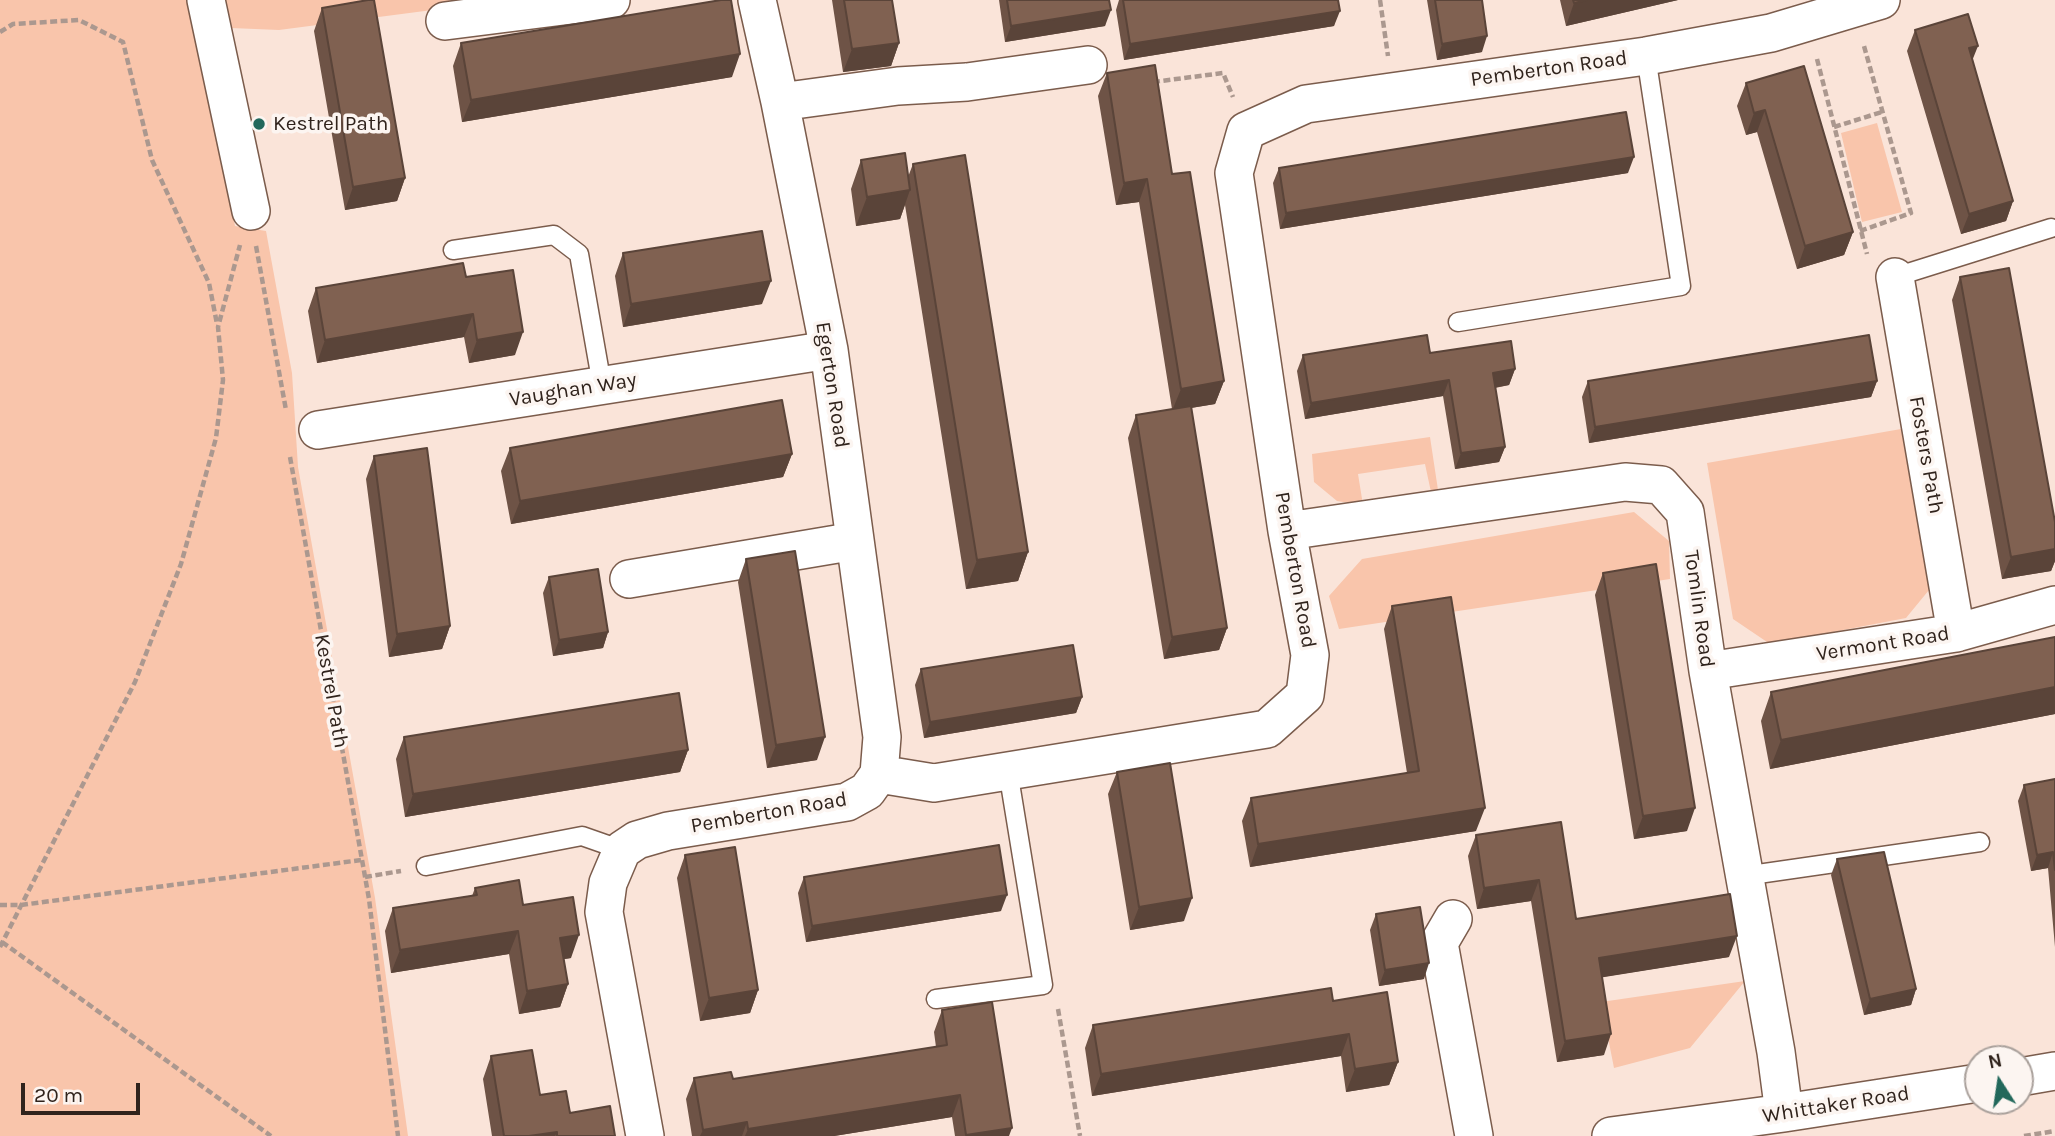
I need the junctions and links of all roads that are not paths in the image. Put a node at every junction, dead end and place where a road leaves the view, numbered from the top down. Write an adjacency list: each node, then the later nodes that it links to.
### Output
1 (206, 0): 9 (street)
2 (611, 0): 5 (street)
3 (757, 0): 8 (street, Egerton Road)
4 (1867, 4): 6 (street, Pemberton Road)
5 (445, 21)
6 (1646, 56): 13 (lane); 17 (street, Pemberton Road)
7 (1088, 65): 8 (street)
8 (780, 102): 14 (street, Egerton Road)
9 (251, 211)
10 (2052, 228): 12 (lane)
11 (453, 250): 15 (lane)
12 (1881, 267): 21 (street, Fosters Path)
13 (1458, 322)
14 (829, 350): 15 (street, Vaughan Way); 18 (street, Egerton Road)
15 (602, 385): 16 (street, Vaughan Way)
16 (298, 431)
17 (1287, 531): 22 (street, Tomlin Road); 23 (street, Pemberton Road)
18 (855, 541): 19 (street); 24 (street, Egerton Road)
19 (629, 579)
20 (2055, 605): 21 (street, Vermont Road)
21 (1956, 633): 22 (street, Vermont Road)
22 (1708, 671): 28 (street, Tomlin Road)
23 (1008, 771): 24 (street, Pemberton Road); 30 (lane)
24 (879, 775): 26 (street, Pemberton Road)
25 (1980, 842): 28 (lane)
26 (622, 850): 27 (lane); 35 (street)
27 (426, 866)
28 (1744, 876): 34 (street, Tomlin Road)
29 (1453, 919): 36 (street)
30 (936, 999)
31 (2055, 1071): 32 (street)
32 (2034, 1075)
33 (1964, 1085): 34 (street, Whittaker Road)
34 (1784, 1113): 37 (street, Whittaker Road)
35 (645, 1136)
36 (1474, 1136)
37 (1611, 1136)

